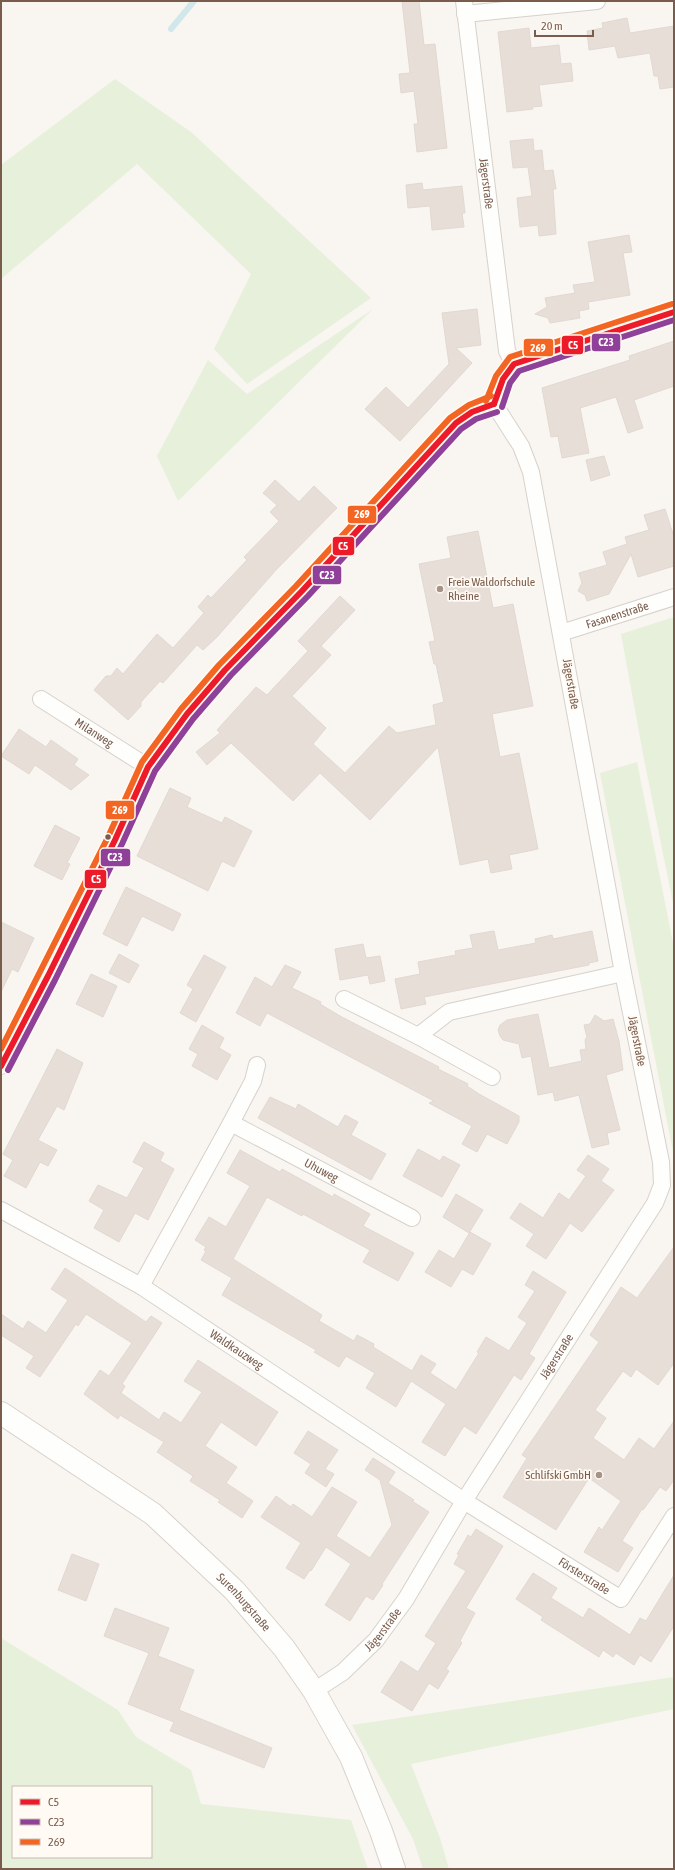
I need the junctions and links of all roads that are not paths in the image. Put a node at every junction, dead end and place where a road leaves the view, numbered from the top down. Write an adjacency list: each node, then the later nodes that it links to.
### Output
1 (597, 1): 2 (street)
2 (464, 8): 4 (street, Jägerstraße)
3 (674, 312): 4 (street)
4 (514, 364): 5 (street)
5 (494, 404): 7 (street, Jägerstraße); 9 (street)
6 (674, 597): 7 (street, Fasanenstraße)
7 (561, 633): 10 (street, Jägerstraße)
8 (41, 699): 9 (street, Milanweg)
9 (148, 767): 14 (street)
10 (623, 973): 12 (street); 21 (street, Jägerstraße)
11 (344, 999): 12 (street)
12 (418, 1036): 15 (street)
13 (257, 1064): 16 (street)
14 (1, 1066)
15 (492, 1077)
16 (231, 1123): 18 (street, Uhuweg); 19 (street)
17 (1, 1210): 19 (street, Waldkauzweg)
18 (412, 1218)
19 (141, 1286): 21 (street, Waldkauzweg)
20 (1, 1413): 23 (street, Surenburgstraße)
21 (464, 1501): 22 (street, Försterstraße); 23 (street, Jägerstraße)
22 (674, 1516)
23 (314, 1692): 24 (street, Surenburgstraße)
24 (394, 1869)

